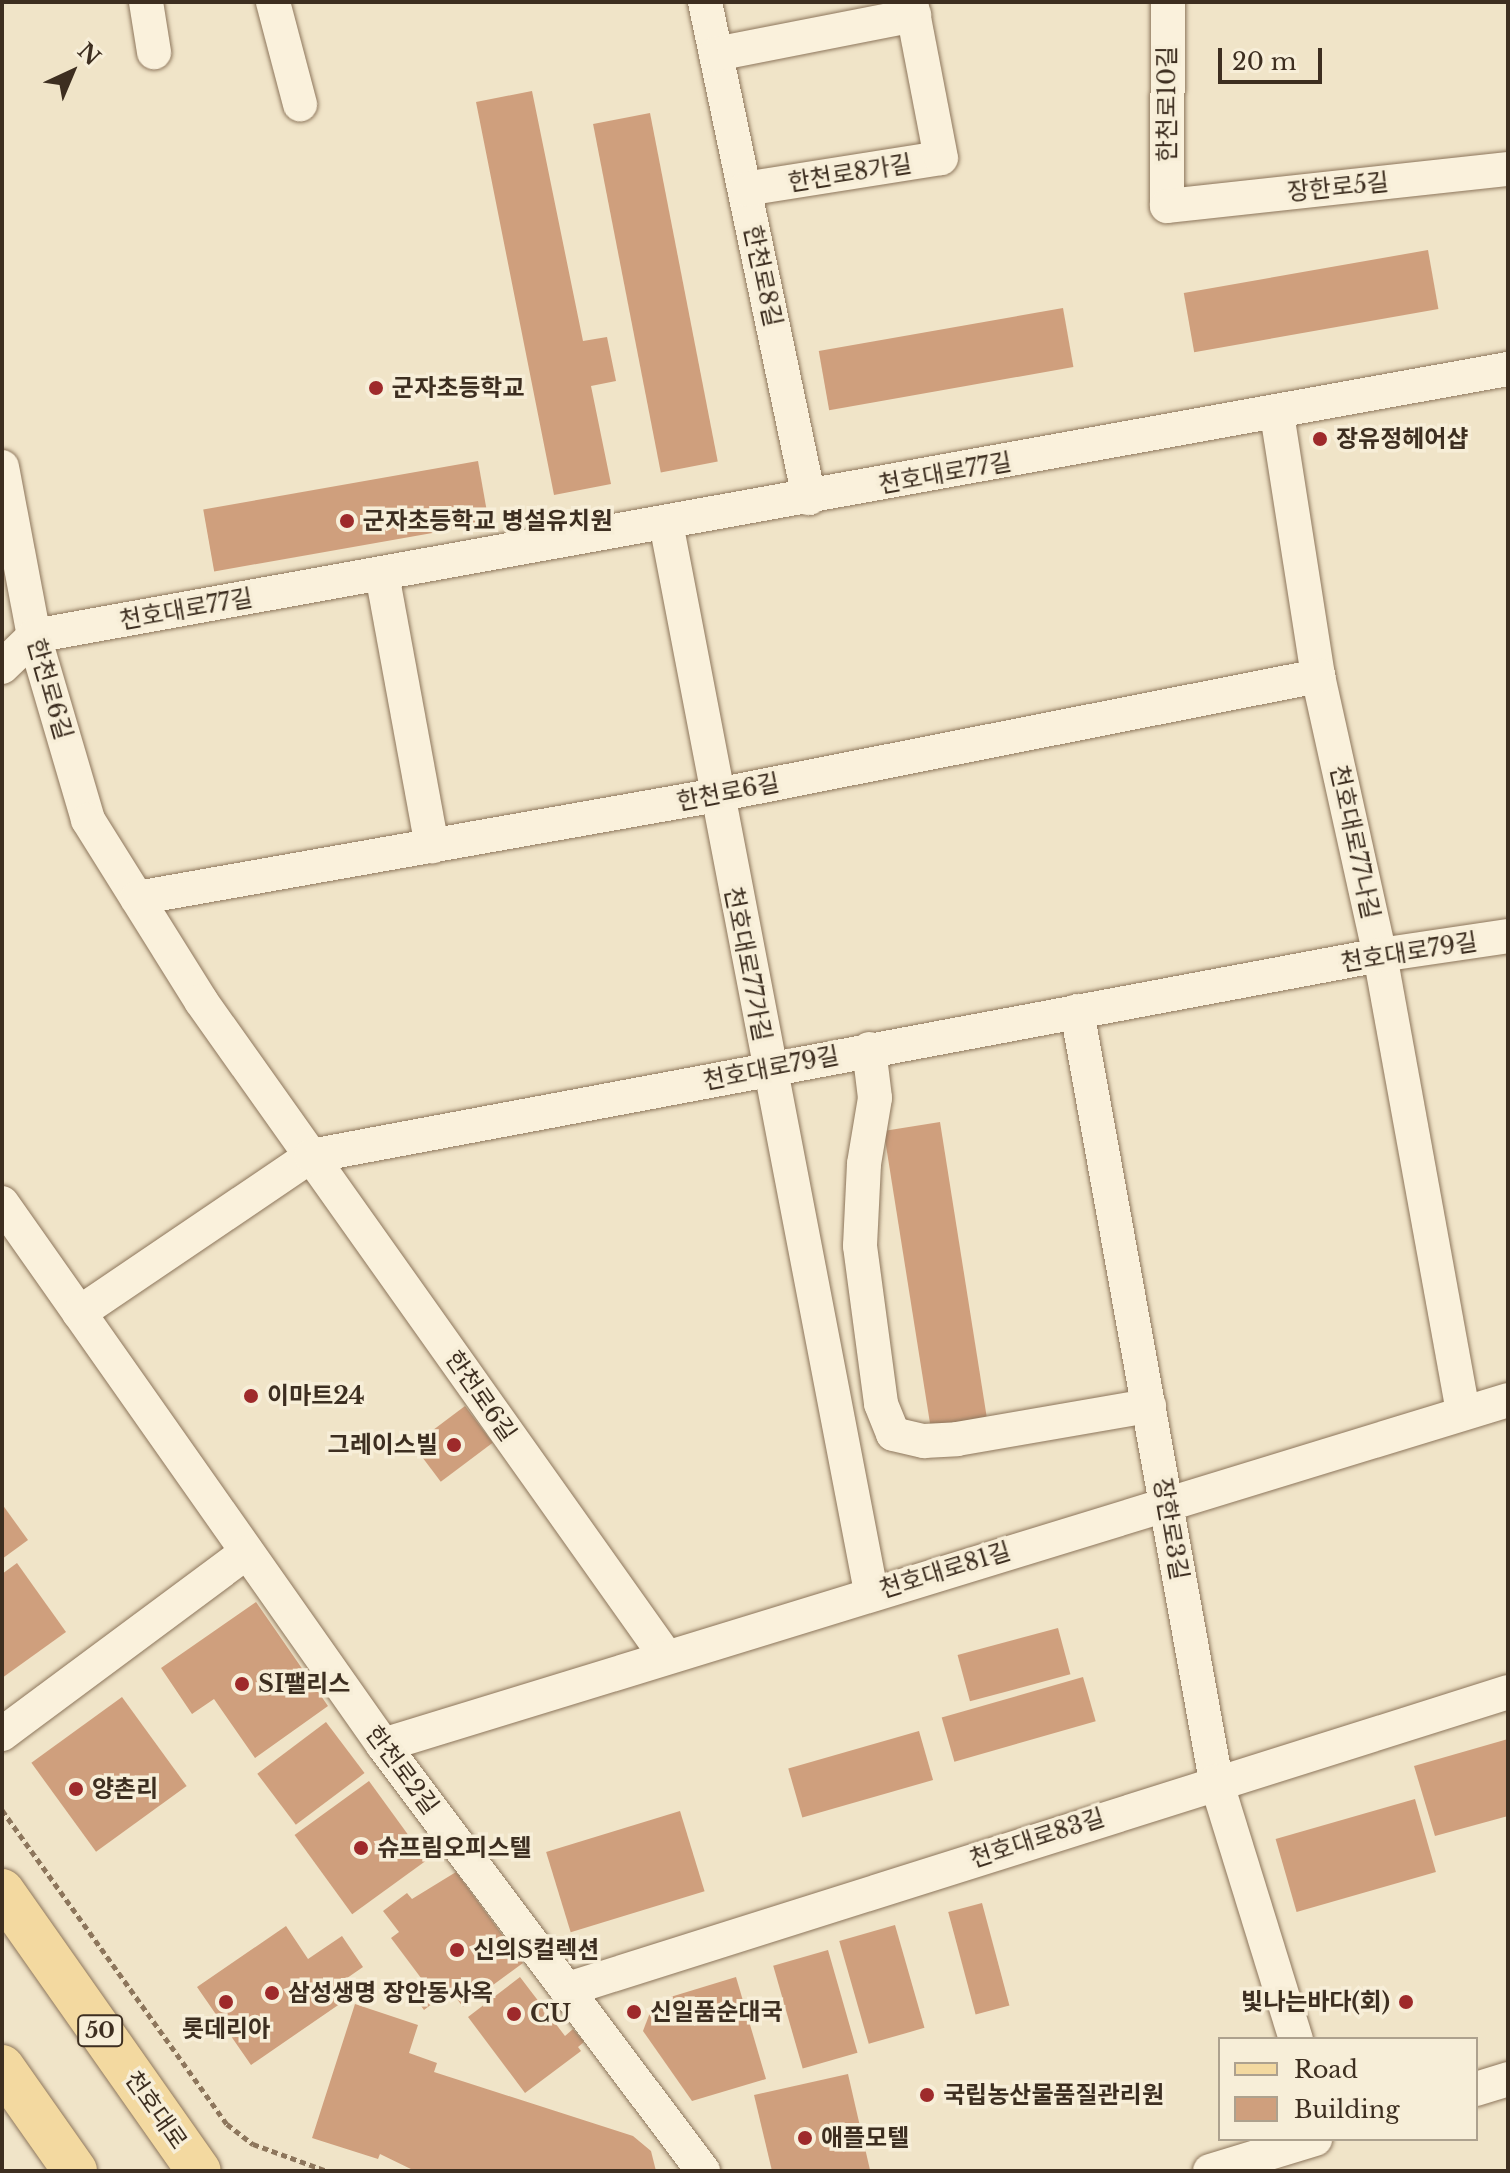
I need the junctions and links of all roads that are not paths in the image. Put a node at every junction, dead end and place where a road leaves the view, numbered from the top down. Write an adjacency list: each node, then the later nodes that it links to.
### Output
1 (146, 2): 6 (street)
2 (273, 2): 8 (street)
3 (705, 2): 7 (street, 한천로8길)
4 (1168, 2): 11 (street, 한천로10길)
5 (913, 8): 7 (street); 10 (street, 한천로8가길)
6 (154, 52)
7 (716, 54): 10 (street, 한천로8길)
8 (300, 104)
9 (1508, 169): 11 (street, 장한로5길)
10 (745, 189): 15 (street, 한천로8길)
11 (1167, 206)
12 (1508, 369): 13 (street, 천호대로77길)
13 (1277, 414): 15 (street, 천호대로77길); 20 (street, 천호대로77나길)
14 (2, 467): 18 (street, 한천로6길)
15 (809, 498): 16 (street, 천호대로77길)
16 (666, 523): 17 (street, 천호대로77길); 21 (street, 천호대로77가길)
17 (382, 574): 18 (street, 천호대로77길); 22 (street)
18 (34, 636): 19 (street); 23 (street, 한천로6길)
19 (2, 667)
20 (1318, 676): 21 (street, 한천로6길); 25 (street, 천호대로77나길)
21 (717, 795): 22 (street, 한천로6길); 28 (street, 천호대로77가길)
22 (432, 846): 23 (street, 한천로6길)
23 (137, 898): 29 (street, 한천로6길)
24 (1508, 936): 25 (street, 천호대로79길)
25 (1380, 955): 26 (street, 천호대로79길); 34 (street, 천호대로77나길)
26 (1077, 1011): 27 (street, 천호대로79길); 33 (street, 장한로3길)
27 (869, 1049): 28 (street, 천호대로79길); 33 (street)
28 (768, 1068): 29 (street, 천호대로79길); 37 (street, 천호대로77가길)
29 (311, 1156): 31 (street, 천호대로79길); 38 (street, 한천로6길)
30 (2, 1203): 31 (street, 한천로2길)
31 (79, 1313): 36 (street, 한천로2길)
32 (1508, 1400): 34 (street, 천호대로81길)
33 (1149, 1406): 35 (street, 장한로3길)
34 (1463, 1412): 35 (street, 천호대로81길)
35 (1166, 1502): 37 (street, 천호대로81길); 42 (street, 장한로3길)
36 (247, 1552): 40 (street); 41 (street, 한천로2길)
37 (871, 1592): 38 (street, 천호대로81길)
38 (665, 1655): 41 (street, 천호대로81길)
39 (1508, 1692): 42 (street, 천호대로83길)
40 (2, 1734)
41 (383, 1745): 44 (street, 한천로2길)
42 (1216, 1781): 44 (street, 천호대로83길); 45 (street, 장한로3길)
43 (2, 1891): 51 (main road, 천호대로 / 50)
44 (568, 1989): 52 (street, 한천로2길)
45 (1295, 2037)
46 (2, 2067): 50 (main road)
47 (1508, 2079): 48 (street)
48 (1478, 2088)
49 (1308, 2141): 53 (street)
50 (75, 2171)
51 (199, 2171)
52 (703, 2171)
53 (1210, 2171)

